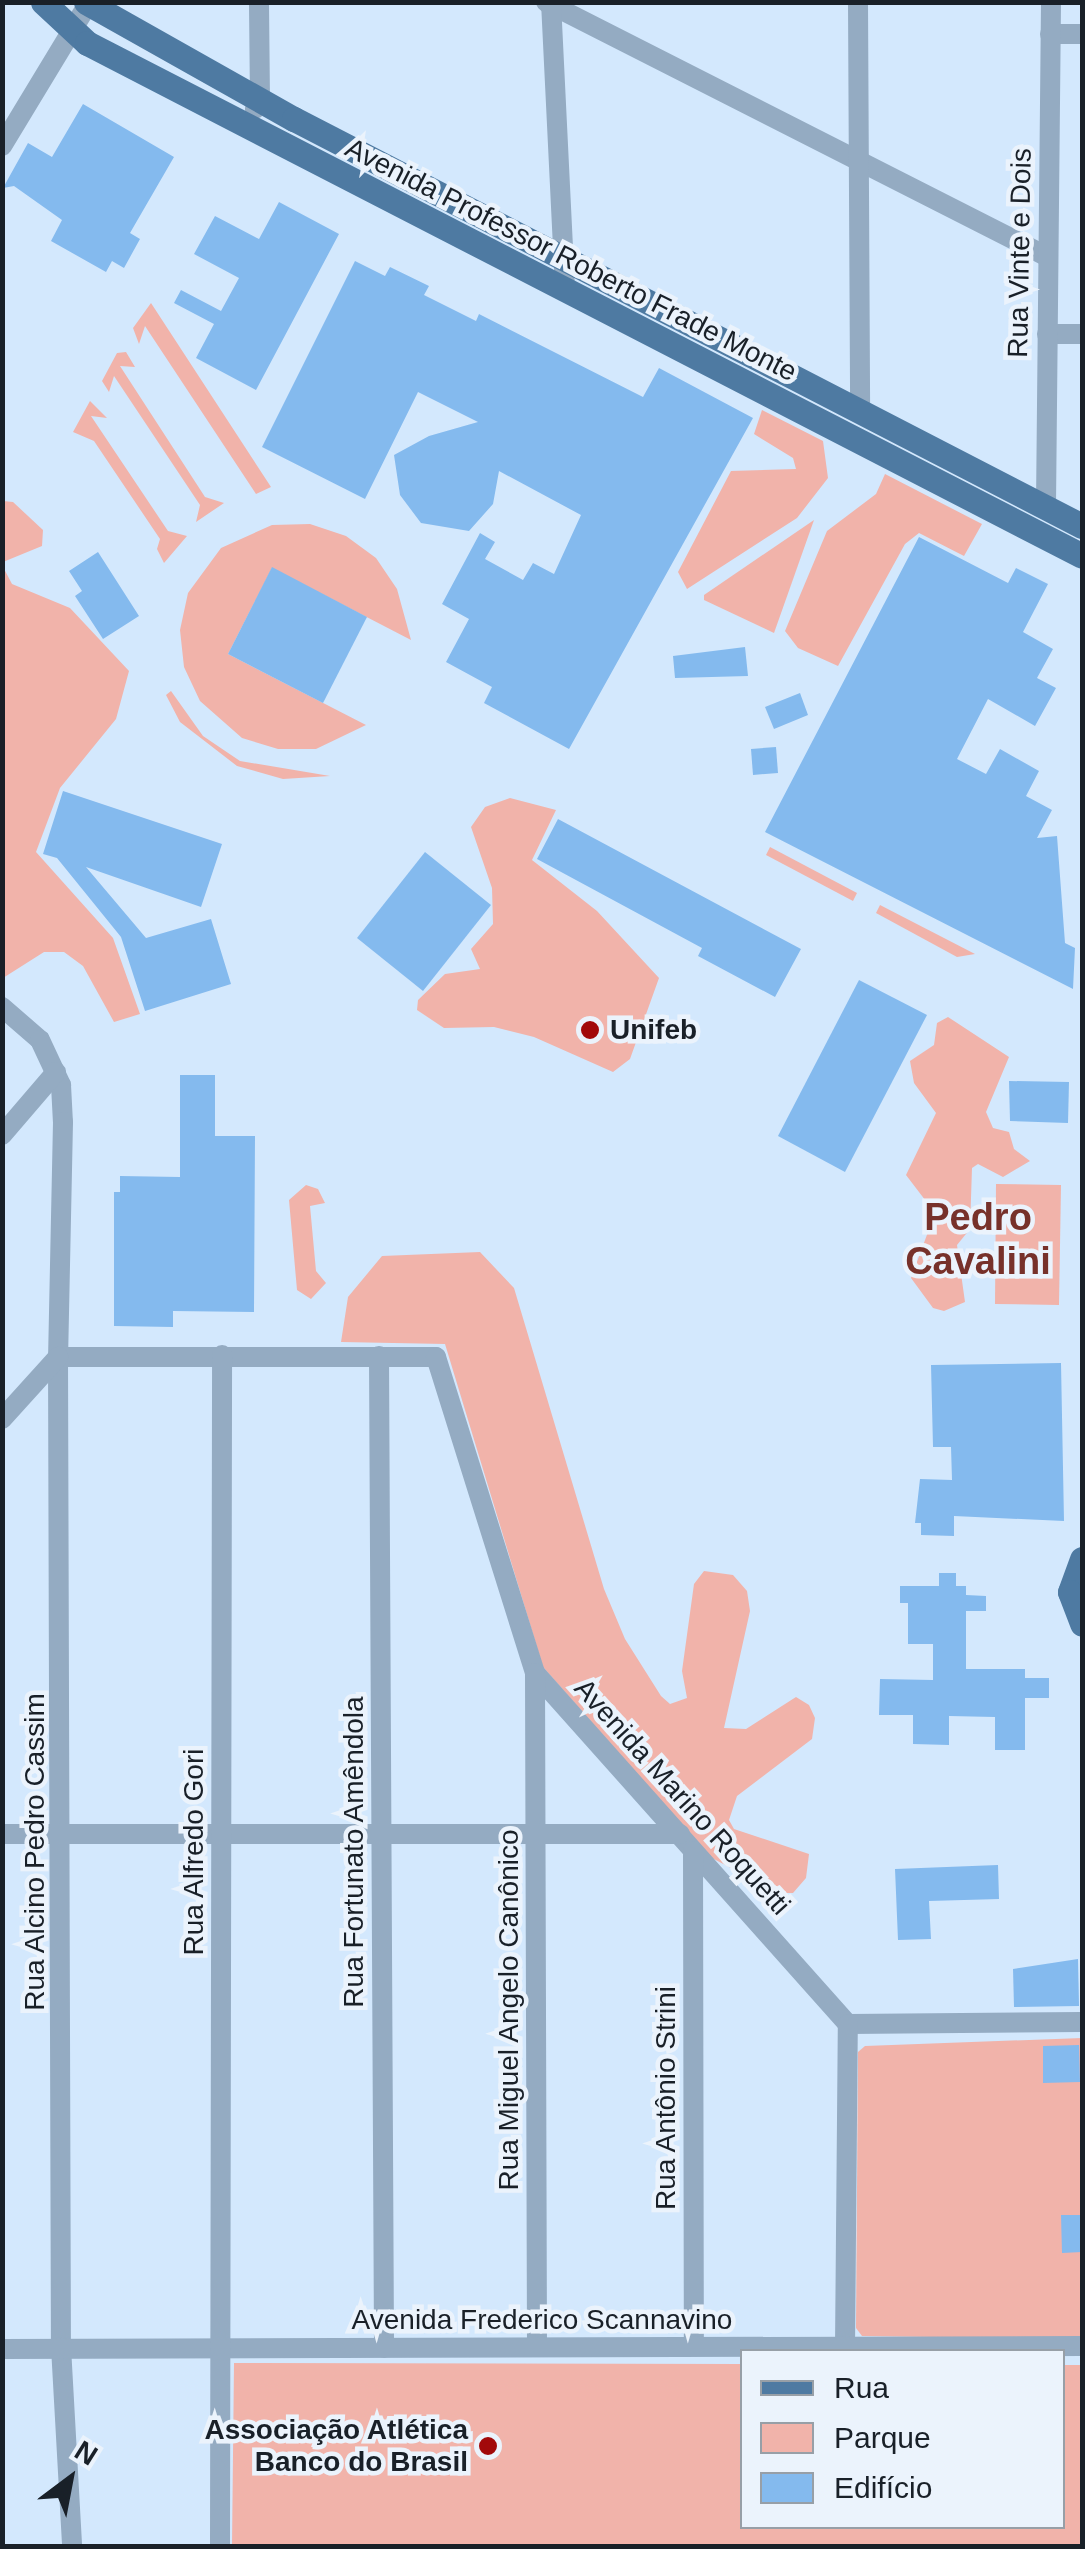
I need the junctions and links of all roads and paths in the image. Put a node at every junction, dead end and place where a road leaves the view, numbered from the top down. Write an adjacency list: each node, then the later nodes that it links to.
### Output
1 (43, 2): 7 (main road, Avenida Professor Roberto Frade Monte)
2 (260, 2): 10 (street)
3 (858, 2): 13 (street)
4 (1051, 2): 8 (street, Rua Vinte e Dois)
5 (87, 3): 7 (street); 10 (main road, Avenida Professor Roberto Frade Monte)
6 (549, 3): 13 (street); 14 (street)
7 (70, 32): 11 (main road, Avenida Professor Roberto Frade Monte); 12 (street)
8 (1050, 34): 9 (street); 15 (street, Rua Vinte e Dois)
9 (1082, 34)
10 (260, 100): 11 (street); 14 (main road, Avenida Professor Roberto Frade Monte)
11 (245, 126): 16 (main road, Avenida Professor Roberto Frade Monte)
12 (2, 146)
13 (859, 162): 15 (street); 19 (street)
14 (559, 251): 16 (street); 19 (main road, Avenida Professor Roberto Frade Monte)
15 (1048, 257): 17 (street, Rua Vinte e Dois)
16 (565, 290): 22 (main road, Avenida Professor Roberto Frade Monte)
17 (1047, 334): 18 (street); 20 (street, Rua Vinte e Dois)
18 (1082, 334)
19 (860, 407): 20 (main road, Avenida Professor Roberto Frade Monte)
20 (1046, 505): 21 (main road, Avenida Professor Roberto Frade Monte)
21 (1082, 526)
22 (1082, 556)
23 (2, 1007): 24 (street)
24 (56, 1072): 25 (street); 28 (street, Rua Alcino Pedro Cassim)
25 (2, 1134)
26 (222, 1355): 27 (street); 28 (street); 37 (street, Rua Alfredo Gori)
27 (379, 1356): 32 (street, Avenida Marino Roquetti); 34 (street, Rua Fortunato Amêndola)
28 (58, 1357): 29 (street); 38 (street, Rua Alcino Pedro Cassim)
29 (2, 1419)
30 (1082, 1559): 31 (main road)
31 (1082, 1624)
32 (535, 1673): 35 (street, Rua Miguel Angelo Canônico); 36 (street, Avenida Marino Roquetti)
33 (2, 1834): 38 (street)
34 (381, 1834): 35 (street); 37 (street); 46 (street, Rua Fortunato Amêndola)
35 (536, 1834): 36 (street); 45 (street, Rua Miguel Angelo Canônico)
36 (680, 1834): 39 (street, Avenida Marino Roquetti)
37 (222, 1835): 38 (street); 49 (street, Rua Alfredo Gori)
38 (64, 1836): 44 (street, Rua Alcino Pedro Cassim)
39 (693, 1851): 41 (street, Avenida Marino Roquetti); 42 (street, Rua Antônio Strini)
40 (1082, 2022): 41 (street)
41 (848, 2024): 47 (street)
42 (694, 2346): 45 (street, Avenida Frederico Scannavino); 47 (street, Avenida Frederico Scannavino)
43 (1082, 2346): 47 (street, Avenida Frederico Scannavino)
44 (61, 2347): 48 (street, Avenida Frederico Scannavino); 49 (street, Avenida Frederico Scannavino); 50 (street, Rua Alcino Pedro Cassim)
45 (537, 2347): 46 (street, Avenida Frederico Scannavino)
46 (384, 2348): 49 (street, Avenida Frederico Scannavino)
47 (845, 2348)
48 (2, 2349)
49 (218, 2349): 51 (street, Rua Alfredo Gori)
50 (72, 2546)
51 (220, 2546)

